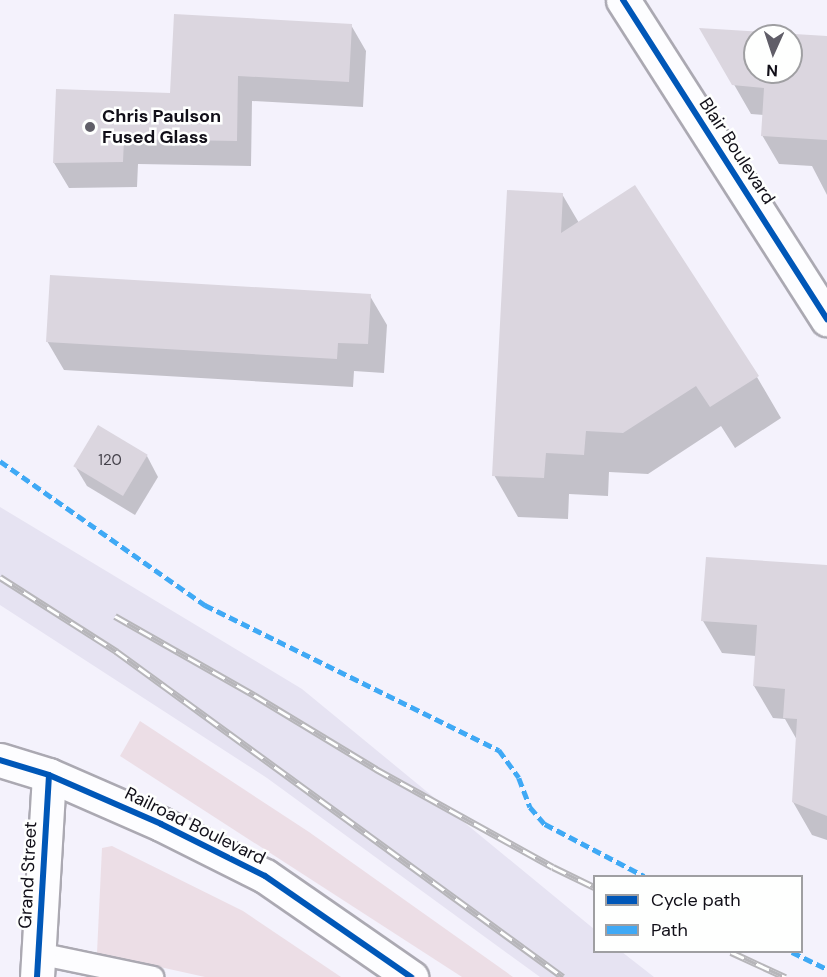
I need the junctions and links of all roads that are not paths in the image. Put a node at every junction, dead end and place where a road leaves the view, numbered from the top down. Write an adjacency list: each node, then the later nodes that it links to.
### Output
1 (623, 0): 2 (street, Blair Boulevard)
2 (827, 319)
3 (0, 760): 4 (street, Railroad Boulevard)
4 (49, 775): 5 (street, Grand Street); 7 (street, Railroad Boulevard)
5 (38, 965): 6 (lane)
6 (153, 977)
7 (411, 977)

